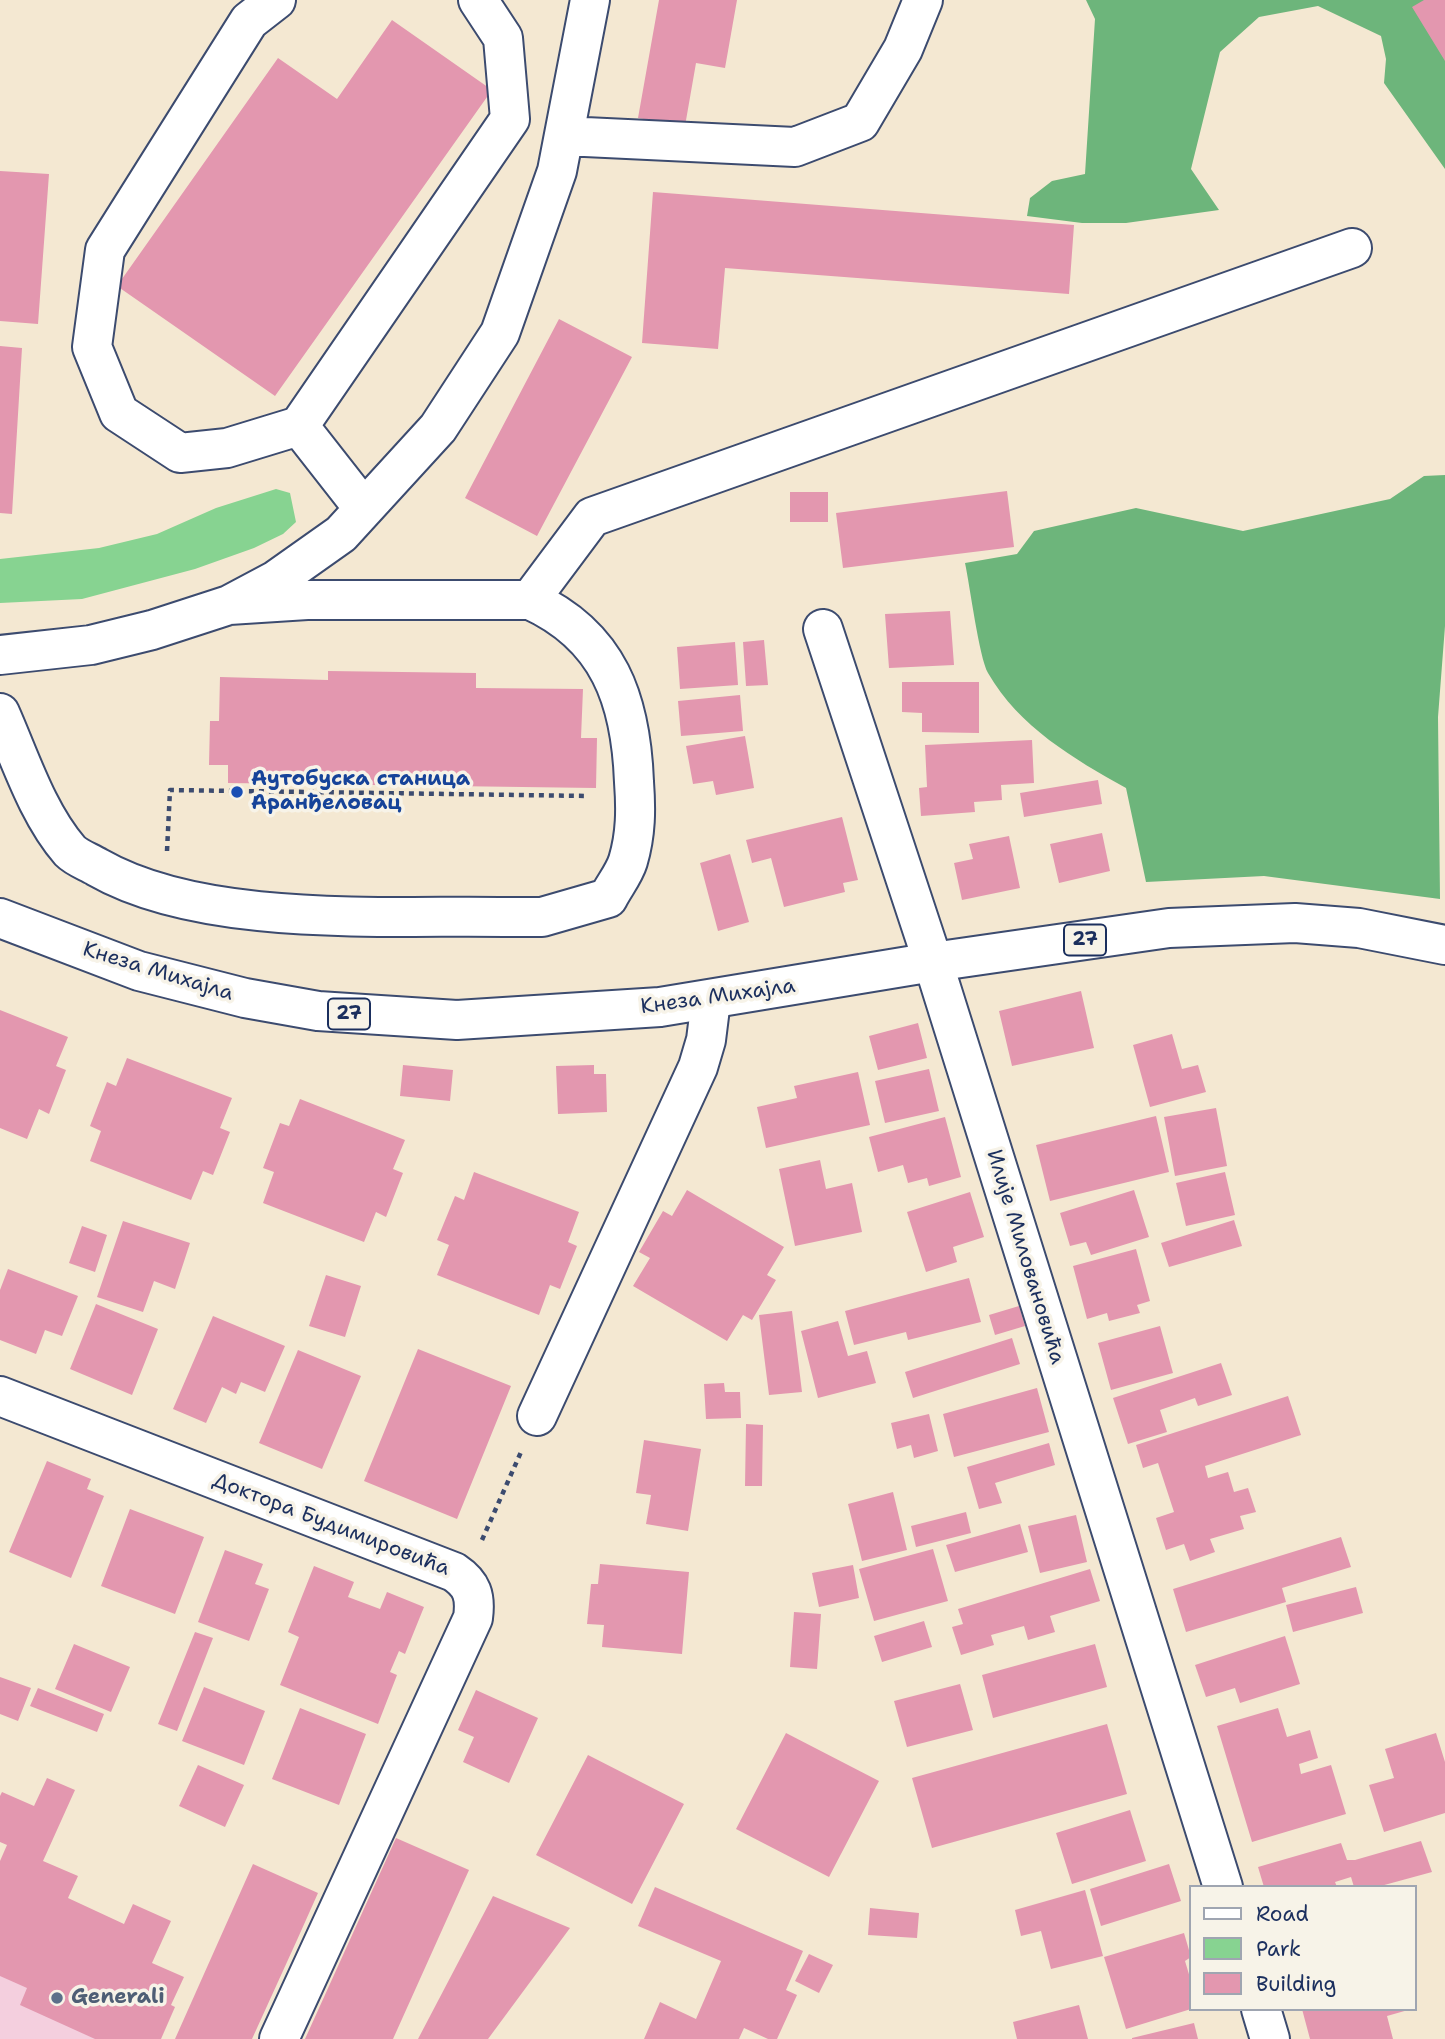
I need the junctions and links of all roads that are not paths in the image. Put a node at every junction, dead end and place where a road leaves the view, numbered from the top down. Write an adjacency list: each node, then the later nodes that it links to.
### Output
1 (276, 0): 7 (street)
2 (478, 0): 7 (street)
3 (590, 0): 5 (street)
4 (923, 0): 5 (street)
5 (564, 136): 8 (street)
6 (1352, 248): 9 (street)
7 (299, 426): 8 (street)
8 (364, 509): 10 (street)
9 (530, 600): 10 (street); 13 (street)
10 (229, 605): 12 (street)
11 (823, 629): 16 (street, Илије Миловановића)
12 (0, 655)
13 (0, 713)
14 (0, 918): 17 (street, Кнеза Михајла / 27)
15 (1445, 945): 16 (street, Кнеза Михајла / 27)
16 (933, 962): 17 (street, Кнеза Михајла / 27); 20 (street, Илије Миловановића)
17 (711, 1000): 19 (street)
18 (0, 1396): 22 (street, Доктора Будимировића)
19 (537, 1416)
20 (1222, 1885)
21 (1262, 2011): 23 (street)
22 (279, 2039)
23 (1270, 2039)

